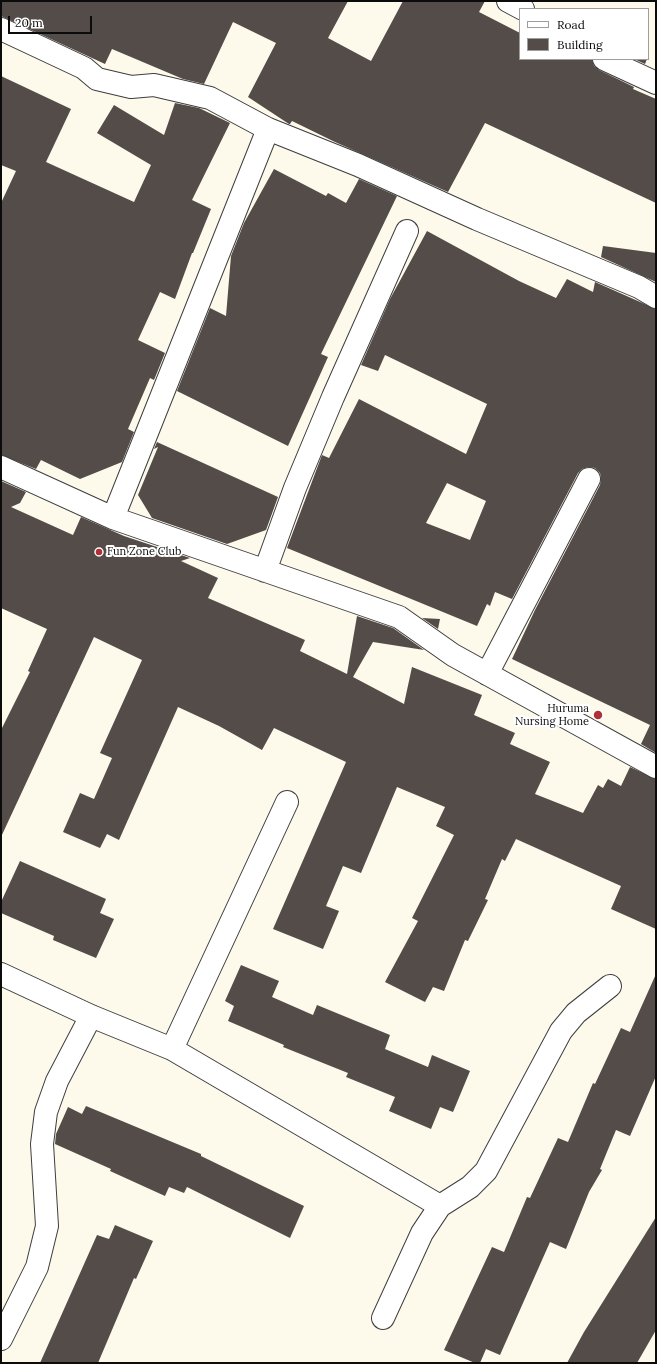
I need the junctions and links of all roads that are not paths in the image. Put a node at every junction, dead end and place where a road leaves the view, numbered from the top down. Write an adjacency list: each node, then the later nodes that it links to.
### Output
1 (508, 1): 2 (street)
2 (521, 8)
3 (1, 29): 6 (street)
4 (606, 60): 5 (street)
5 (656, 83)
6 (268, 129): 8 (street); 11 (street)
7 (407, 231): 12 (street)
8 (656, 297)
9 (1, 466): 11 (street)
10 (589, 479): 13 (street)
11 (113, 518): 12 (street)
12 (265, 571): 13 (street)
13 (486, 674): 14 (street)
14 (656, 767)
15 (287, 802): 19 (street)
16 (1, 974): 18 (street)
17 (610, 986): 20 (street)
18 (91, 1016): 19 (street); 22 (street)
19 (172, 1049): 20 (street)
20 (440, 1206): 21 (street)
21 (383, 1318)
22 (1, 1339)

